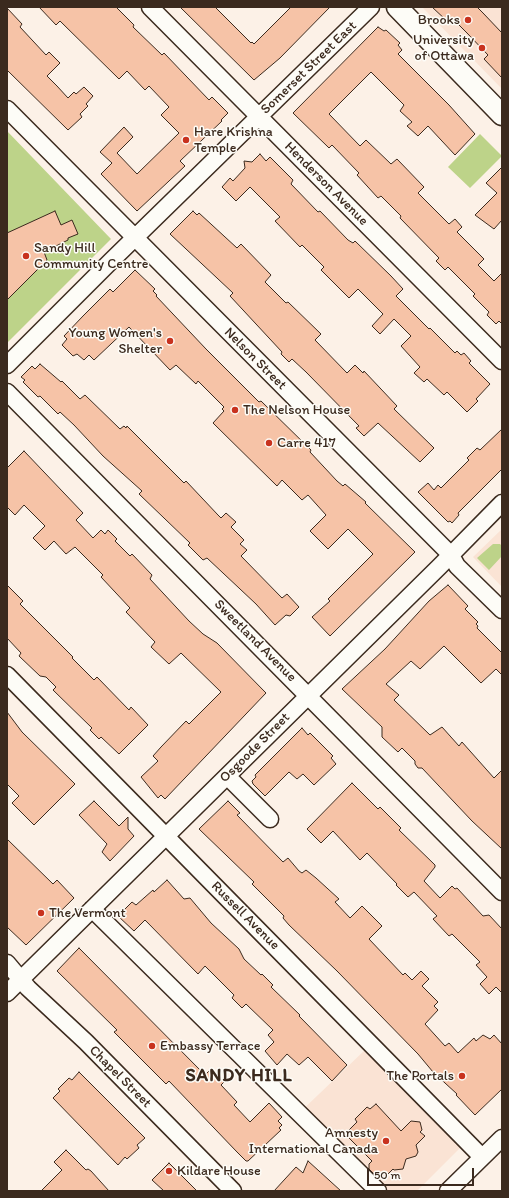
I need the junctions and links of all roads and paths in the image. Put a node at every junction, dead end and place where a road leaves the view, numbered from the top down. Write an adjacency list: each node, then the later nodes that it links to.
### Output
1 (150, 7): 6 (street, Henderson Avenue)
2 (371, 7): 6 (street, Somerset Street East)
3 (397, 7): 5 (main road)
4 (7, 109): 7 (street, Nelson Street)
5 (502, 115)
6 (258, 116): 7 (street, Somerset Street East); 8 (street, Henderson Avenue)
7 (135, 237): 9 (street, Somerset Street East); 12 (street, Nelson Street)
8 (502, 361)
9 (7, 365)
10 (7, 392): 15 (street, Sweetland Avenue)
11 (502, 503): 12 (street, Osgoode Street)
12 (451, 555): 13 (street, Nelson Street); 15 (street, Osgoode Street)
13 (502, 610)
14 (7, 674): 18 (street, Russell Avenue)
15 (308, 696): 16 (street, Osgoode Street); 19 (street, Sweetland Avenue)
16 (227, 776): 17 (street); 18 (street, Osgoode Street)
17 (270, 819)
18 (166, 837): 20 (street, Osgoode Street); 25 (street, Russell Avenue)
19 (502, 892)
20 (92, 909): 22 (street, Osgoode Street); 27 (street)
21 (7, 963): 22 (street, Chapel Street)
22 (21, 979): 23 (street, Osgoode Street); 26 (street, Chapel Street)
23 (7, 993)
24 (502, 1138): 25 (street)
25 (482, 1157): 28 (street)
26 (233, 1191)
27 (378, 1191)
28 (448, 1191)

